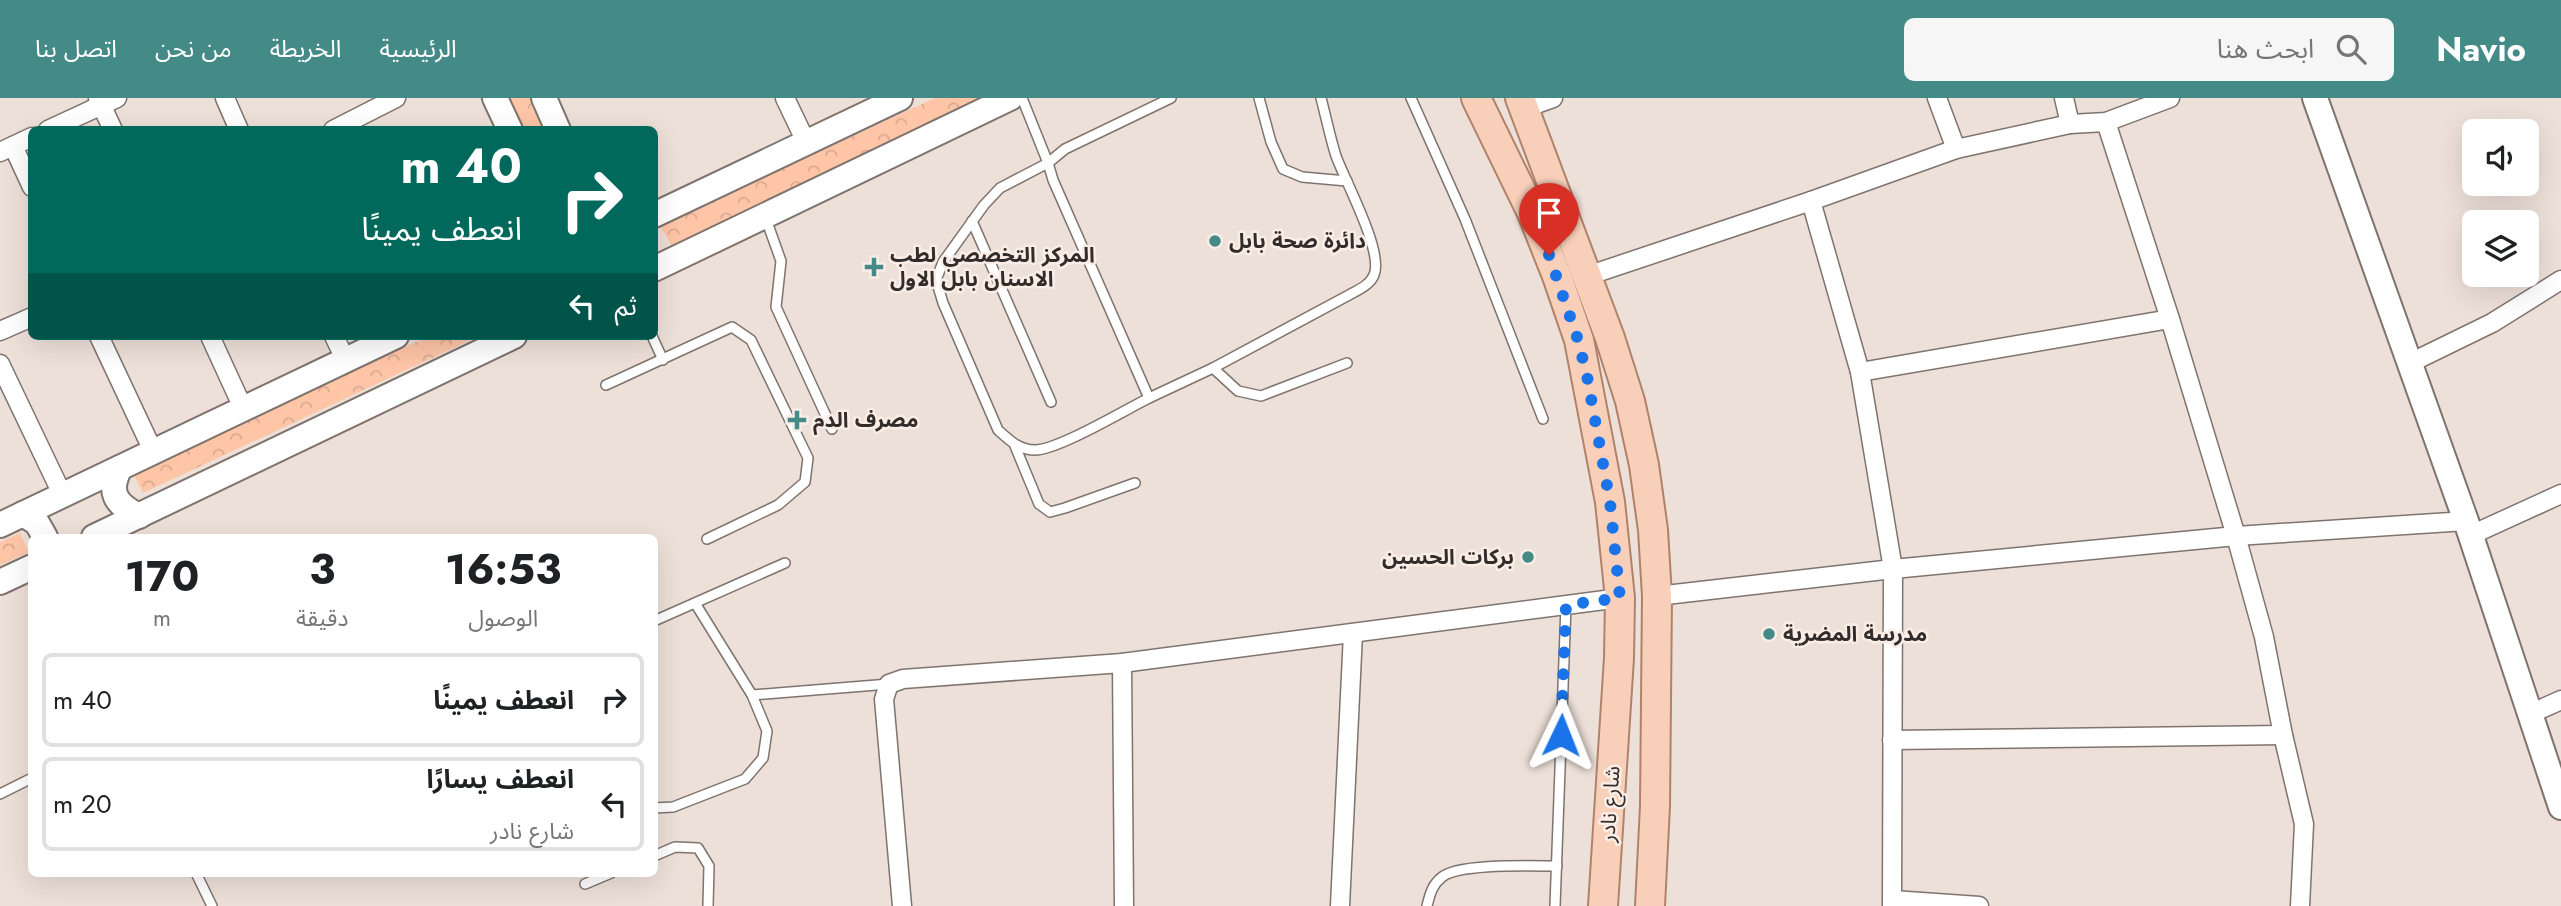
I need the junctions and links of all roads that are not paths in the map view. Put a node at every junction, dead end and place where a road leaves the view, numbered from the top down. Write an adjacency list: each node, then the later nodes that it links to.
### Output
1 (225, 98): 26 (street)
2 (396, 98): 21 (street)
3 (495, 98): 28 (main road)
4 (544, 98): 29 (main road)
5 (785, 98): 31 (street)
6 (900, 98): 31 (main road)
7 (1010, 98): 39 (main road)
8 (1022, 98): 34 (lane)
9 (1171, 98): 34 (lane)
10 (1259, 98): 36 (lane)
11 (1321, 98): 36 (lane)
12 (1411, 98): 64 (lane)
13 (1476, 98): 85 (main road, شارع نادر)
14 (1553, 98): 20 (street)
15 (1937, 98): 33 (street)
16 (2064, 98): 23 (street)
17 (2170, 98): 22 (street)
18 (2315, 98): 56 (main road)
19 (106, 100): 24 (street); 25 (street)
20 (1522, 103): 42 (main road, شارع نادر)
21 (365, 105): 27 (street)
22 (2106, 122): 23 (street); 45 (street)
23 (2070, 124): 33 (street)
24 (56, 126)
25 (112, 126)
26 (237, 126)
27 (338, 126)
28 (508, 126)
29 (556, 126)
30 (28, 139): 32 (street)
31 (806, 142): 38 (main road)
32 (6, 149): 35 (street)
33 (1956, 149): 37 (street)
34 (1048, 163): 40 (lane); 61 (lane)
35 (28, 181)
36 (1347, 181): 58 (lane)
37 (1811, 201): 42 (street); 59 (street)
38 (658, 213)
39 (765, 216): 41 (main road); 65 (lane)
40 (972, 221): 62 (lane); 66 (lane)
41 (658, 267)
42 (1587, 276): 84 (main road, شارع نادر)
43 (2561, 280): 56 (street)
44 (28, 319): 46 (street)
45 (2170, 319): 59 (street); 78 (street)
46 (0, 331)
47 (101, 340): 67 (street)
48 (212, 340): 63 (street)
49 (336, 340): 53 (street)
50 (387, 340): 53 (main road)
51 (506, 340): 73 (main road)
52 (654, 340): 54 (lane)
53 (345, 359): 63 (main road)
54 (663, 360): 60 (lane); 79 (lane)
55 (1347, 363): 58 (lane)
56 (2410, 363): 75 (main road)
57 (0, 364): 71 (street)
58 (1213, 368): 61 (lane)
59 (1860, 372): 82 (street)
60 (606, 385)
61 (1149, 398): 66 (lane)
62 (1051, 402)
63 (243, 408): 67 (main road)
64 (1543, 419)
65 (832, 429)
66 (1015, 446): 69 (lane)
67 (153, 451): 68 (main road)
68 (120, 468): 71 (main road); 73 (main road)
69 (1135, 483)
70 (2561, 494): 75 (street)
71 (62, 496): 72 (main road)
72 (23, 514): 74 (main road); 76 (main road)
73 (139, 516): 77 (main road)
74 (0, 525)
75 (2467, 528): 78 (street); 94 (main road)
76 (43, 534)
77 (100, 534)
78 (2236, 536): 82 (street); 95 (street)
79 (707, 539)
80 (785, 563): 86 (lane)
81 (28, 569): 83 (main road)
82 (1893, 569): 84 (street); 96 (street)
83 (0, 582)
84 (1657, 596): 100 (main road, شارع نادر)
85 (1620, 598): 87 (street); 99 (main road, شارع نادر)
86 (695, 603): 88 (lane); 92 (lane)
87 (1566, 605): 89 (street); 104 (lane)
88 (658, 619)
89 (1353, 633): 90 (street); 115 (street)
90 (1122, 663): 91 (street); 114 (street)
91 (889, 684): 92 (lane); 113 (street)
92 (752, 695): 102 (lane)
93 (2561, 700): 94 (street)
94 (2530, 713): 101 (main road)
95 (2283, 735): 96 (street); 119 (street)
96 (1892, 740): 110 (street)
97 (28, 780): 98 (lane)
98 (0, 794)
99 (1610, 802): 100 (main road); 108 (main road, شارع نادر)
100 (1655, 806): 109 (main road, شارع نادر)
101 (2561, 807)
102 (658, 808)
103 (658, 854): 112 (lane)
104 (1557, 866): 116 (lane); 117 (lane)
105 (198, 877): 111 (lane)
106 (601, 877): 107 (lane)
107 (584, 884)
108 (1603, 895): 109 (main road)
109 (1650, 896)
110 (1892, 903): 118 (street)
111 (212, 906)
112 (708, 906)
113 (902, 906)
114 (1124, 906)
115 (1340, 906)
116 (1427, 906)
117 (1555, 906)
118 (1979, 906)
119 (2300, 906)

